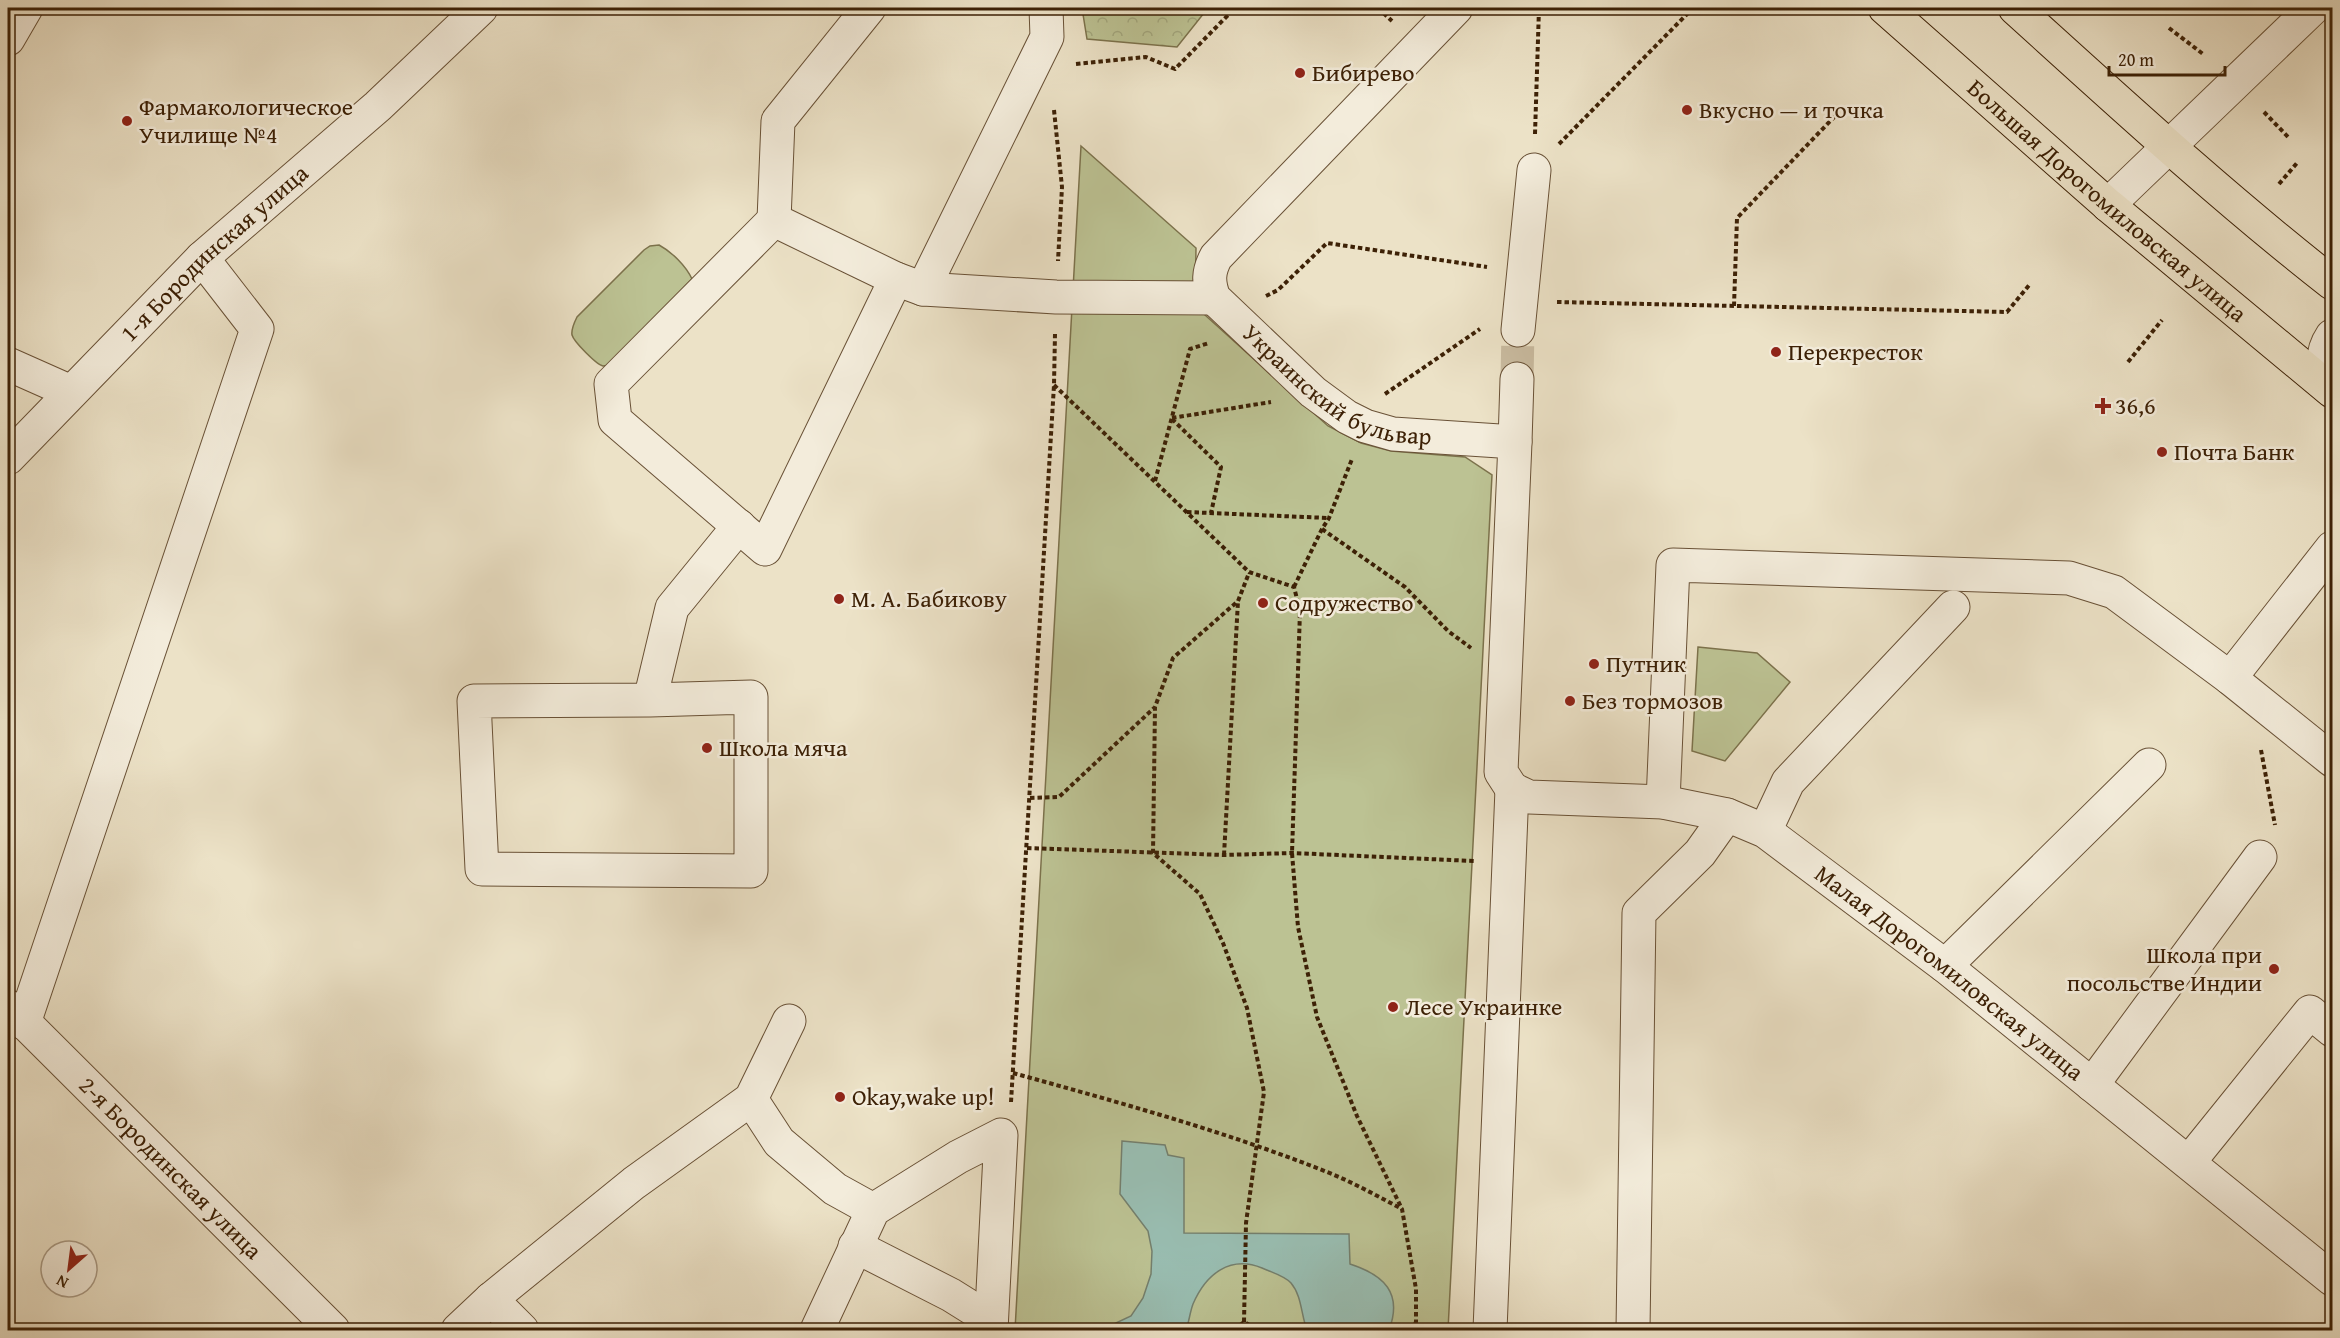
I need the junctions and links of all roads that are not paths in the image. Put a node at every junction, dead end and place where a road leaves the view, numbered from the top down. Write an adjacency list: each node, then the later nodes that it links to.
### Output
1 (26, 8): 9 (street)
2 (481, 8): 14 (street, 1-я Бородинская улица)
3 (869, 8): 13 (street)
4 (1046, 8): 16 (street)
5 (1456, 8): 17 (street)
6 (1885, 8): 12 (main road, Большая Дорогомиловская улица)
7 (2015, 8): 10 (main road)
8 (2313, 8): 10 (street)
9 (8, 39)
10 (2167, 146): 12 (street); 15 (main road)
11 (1534, 170): 18 (street)
12 (2108, 205): 22 (main road, Большая Дорогомиловская улица)
13 (774, 220): 16 (street); 26 (street)
14 (202, 258): 23 (street, 1-я Бородинская улица); 39 (street)
15 (2332, 283)
16 (910, 284): 17 (street); 26 (street)
17 (1214, 298): 24 (street, Украинский бульвар)
18 (1521, 301)
19 (2332, 336): 22 (street)
20 (8, 364): 23 (street)
21 (1517, 379): 24 (street)
22 (2331, 390)
23 (71, 392): 25 (street, 1-я Бородинская улица)
24 (1515, 442): 33 (street)
25 (8, 458)
26 (739, 526): 30 (street)
27 (2332, 548): 29 (street)
28 (1953, 607): 36 (street)
29 (2230, 678): 31 (street); 34 (street)
30 (650, 700): 30 (street)
31 (2332, 760)
32 (2149, 765): 38 (street)
33 (1512, 789): 34 (street, Малая Дорогомиловская улица); 54 (street)
34 (1663, 802): 35 (street, Малая Дорогомиловская улица)
35 (1727, 815): 36 (street, Малая Дорогомиловская улица); 55 (street)
36 (1765, 831): 38 (street, Малая Дорогомиловская улица)
37 (2260, 857): 42 (street)
38 (1945, 966): 42 (street, Малая Дорогомиловская улица)
39 (16, 1015): 50 (street, 2-я Бородинская улица)
40 (789, 1021): 43 (street)
41 (2332, 1030): 44 (street)
42 (2092, 1085): 44 (street, Малая Дорогомиловская улица)
43 (751, 1099): 45 (street); 48 (street)
44 (2189, 1162): 47 (street, Малая Дорогомиловская улица)
45 (873, 1210): 46 (street); 49 (street)
46 (855, 1246): 49 (street); 53 (street)
47 (2332, 1278)
48 (491, 1299): 51 (street); 52 (street)
49 (991, 1325)
50 (333, 1330)
51 (459, 1330)
52 (522, 1330)
53 (817, 1330)
54 (1490, 1330)
55 (1633, 1330)

